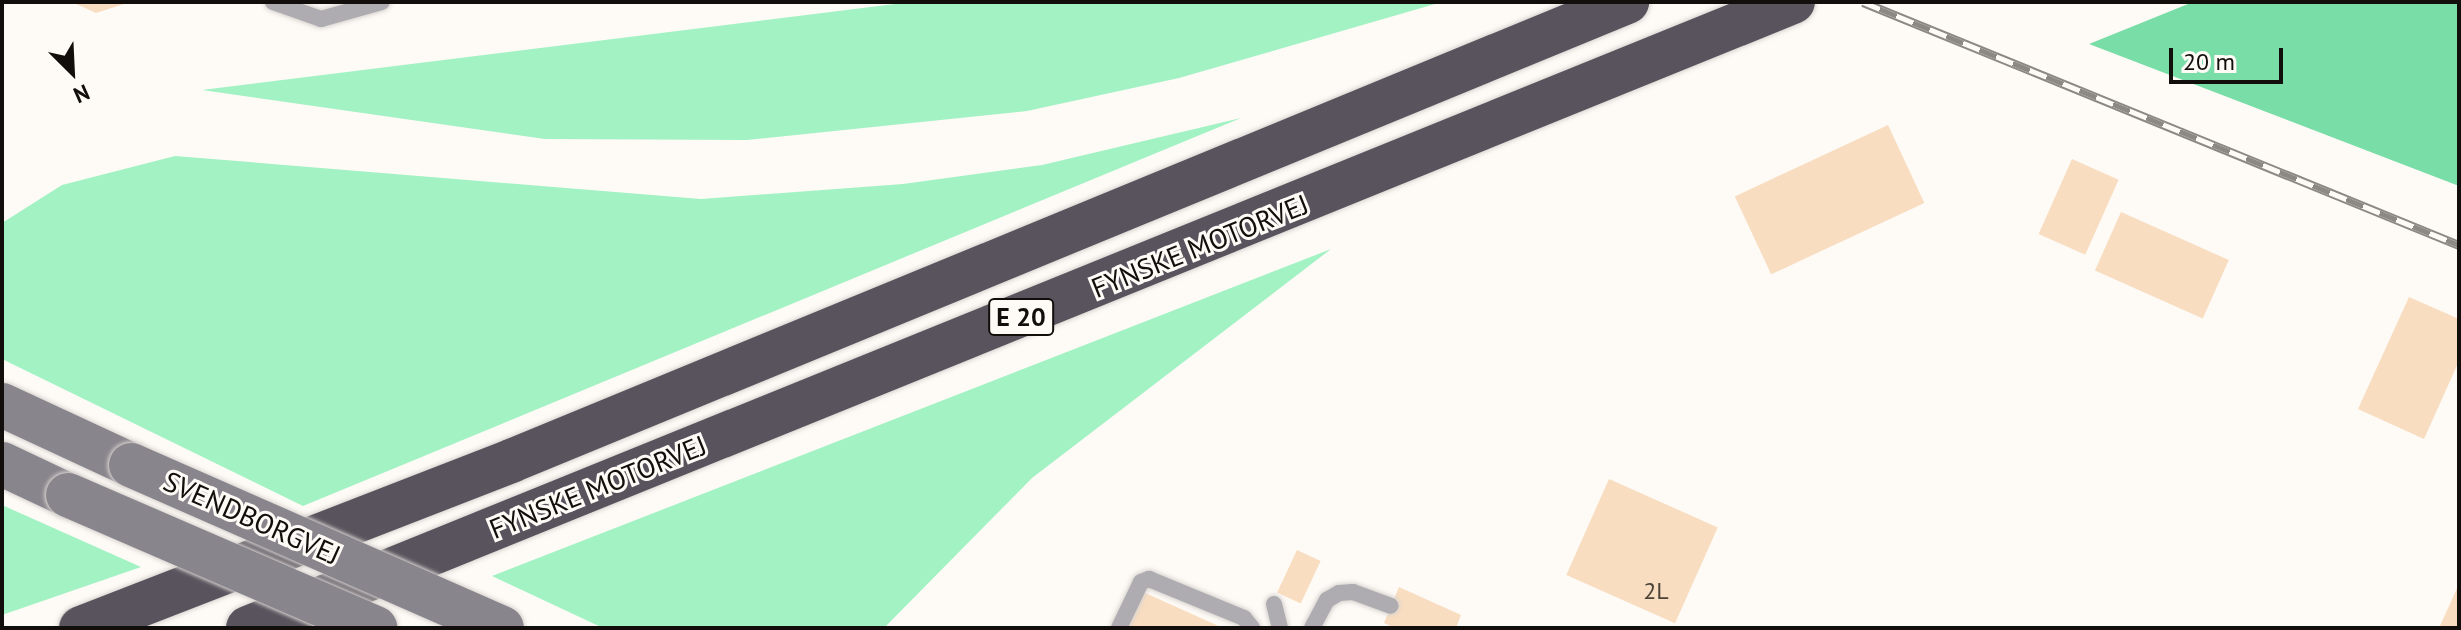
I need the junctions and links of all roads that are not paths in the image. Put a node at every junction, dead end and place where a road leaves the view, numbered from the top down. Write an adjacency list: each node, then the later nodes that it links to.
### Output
1 (273, 2): 2 (lane)
2 (382, 2)
3 (1627, 2): 9 (highway, FYNSKE MOTORVEJ / E 20)
4 (1793, 2): 10 (highway, FYNSKE MOTORVEJ / E 20)
5 (2, 405): 12 (main road, SVENDBORGVEJ, bridge)
6 (2, 464): 11 (main road, SVENDBORGVEJ, bridge)
7 (1274, 604): 15 (lane)
8 (1391, 606): 16 (lane)
9 (81, 628)
10 (248, 628)
11 (376, 628)
12 (502, 628)
13 (1119, 628): 14 (lane)
14 (1252, 628)
15 (1280, 628)
16 (1312, 628)

